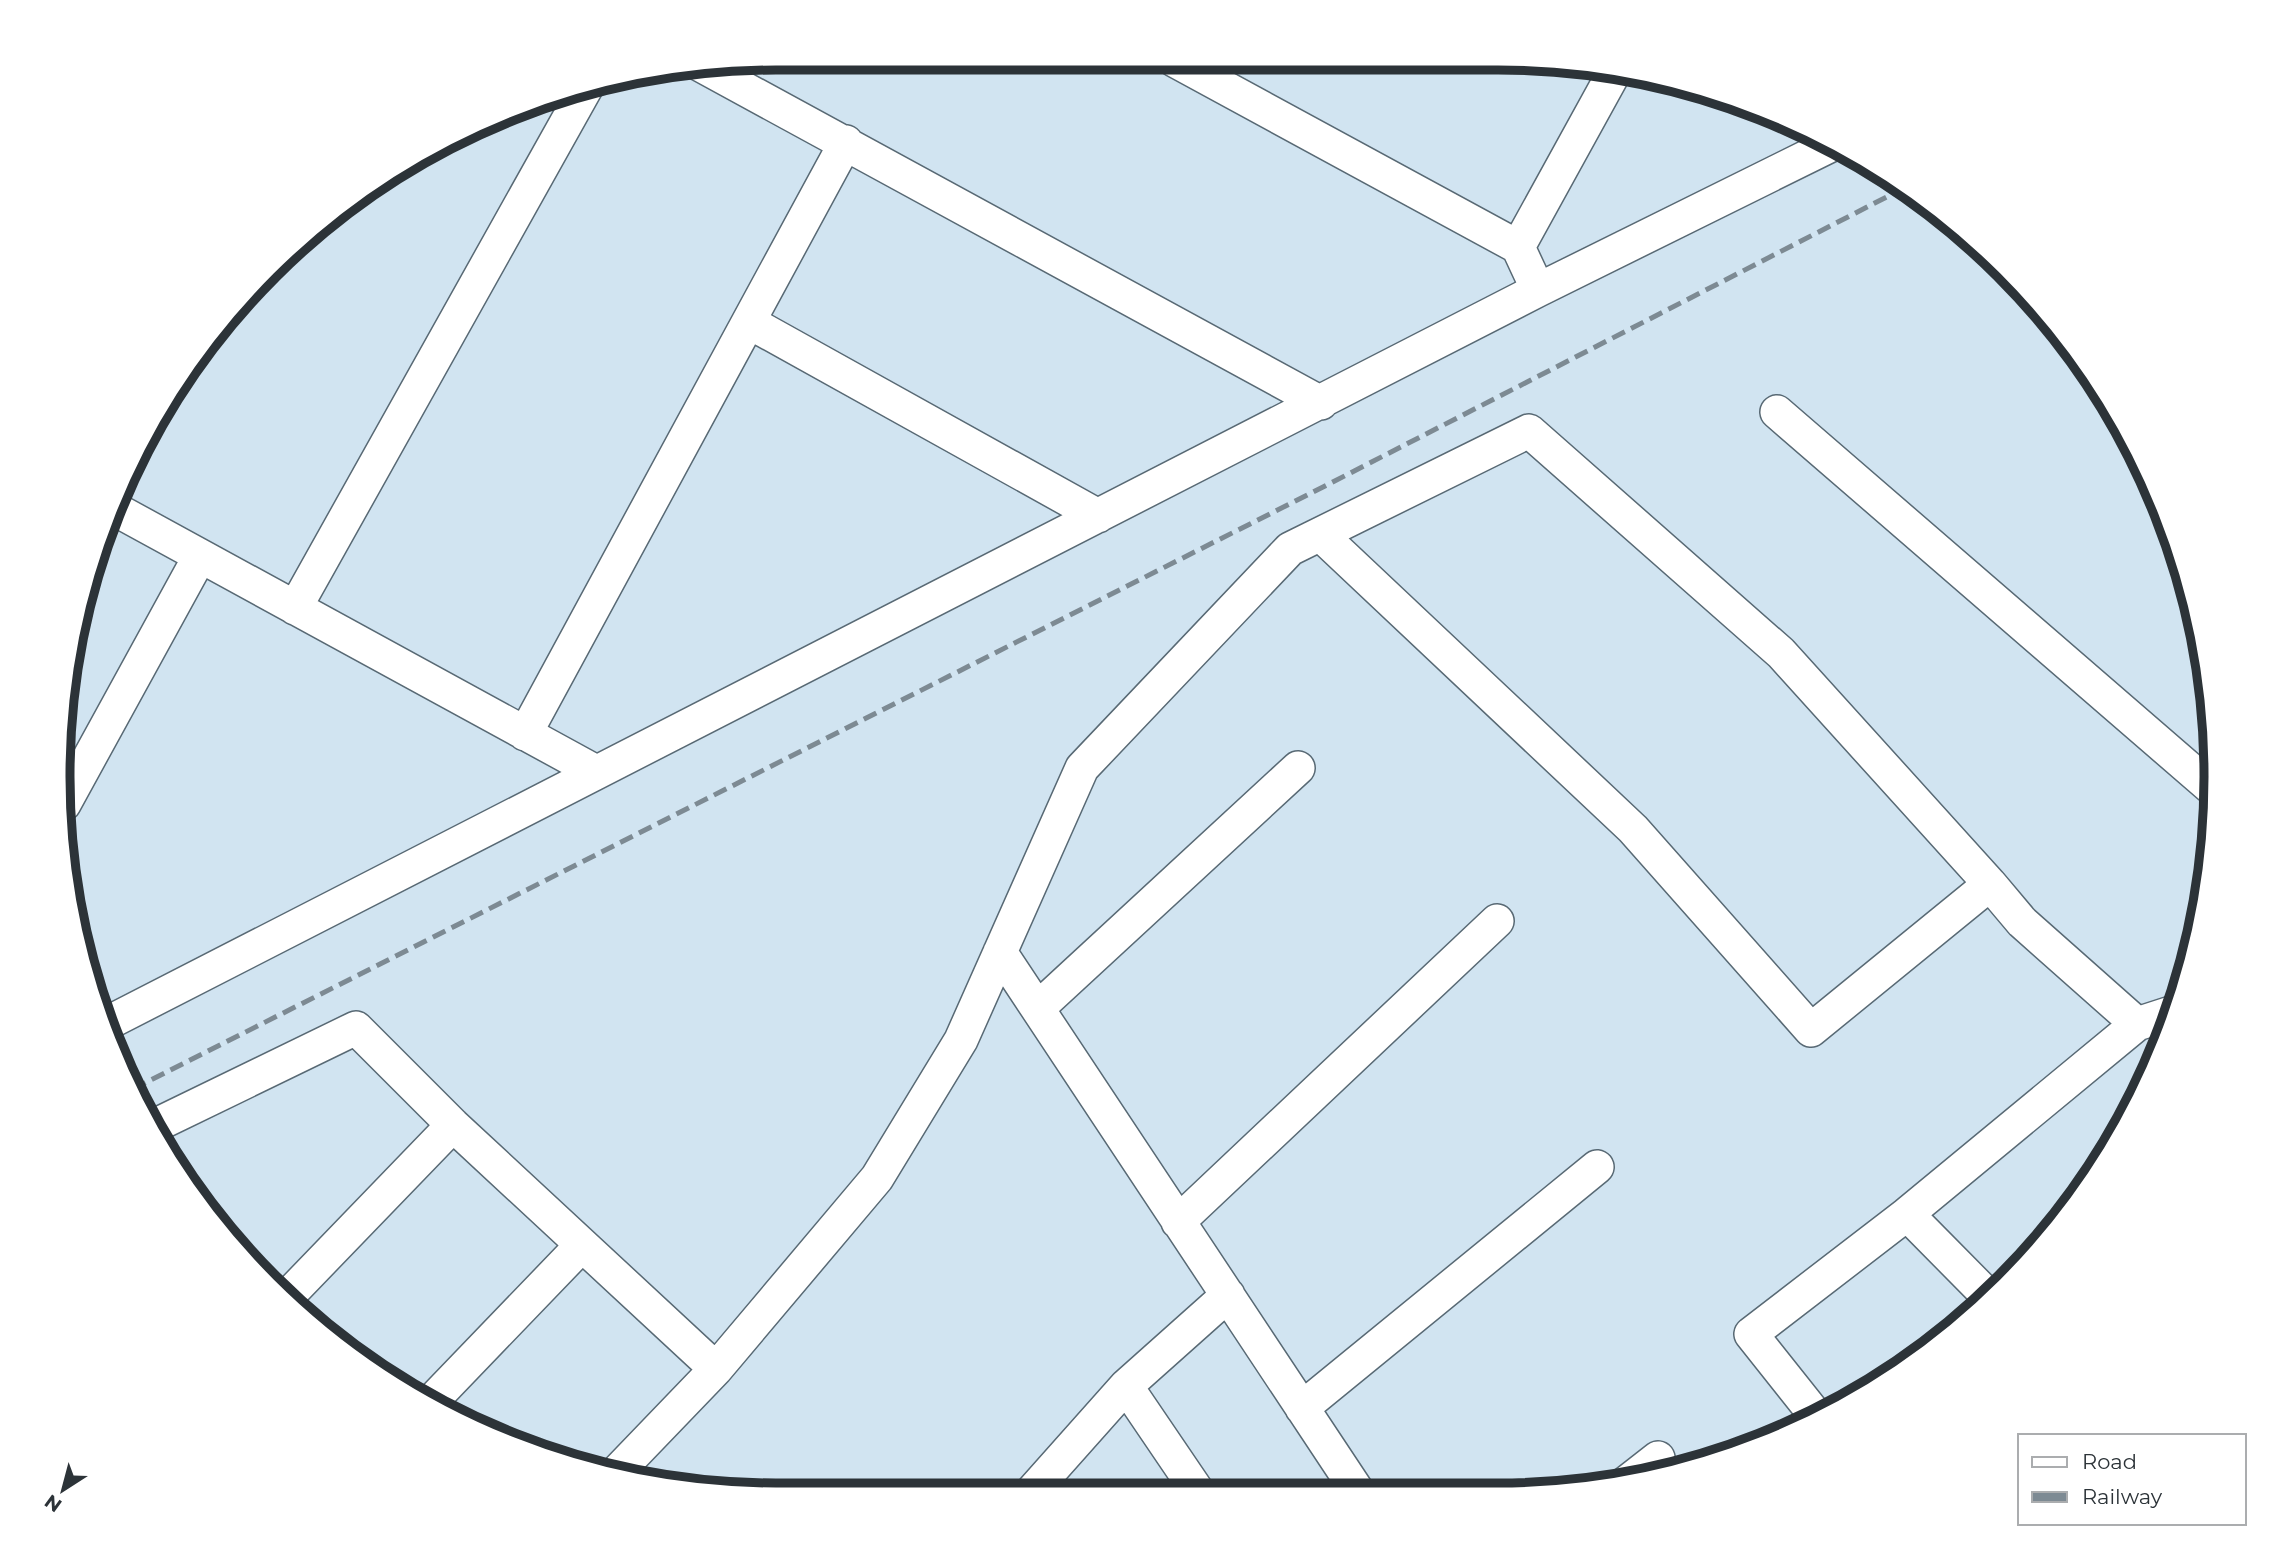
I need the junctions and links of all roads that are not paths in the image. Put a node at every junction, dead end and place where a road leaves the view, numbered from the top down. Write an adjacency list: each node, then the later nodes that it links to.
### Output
1 (1192, 70): 7 (street)
2 (716, 73): 5 (street)
3 (1610, 80): 7 (street)
4 (580, 98): 16 (street)
5 (846, 142): 9 (street); 10 (street)
6 (1822, 149): 8 (street)
7 (1518, 247): 8 (street)
8 (1538, 290): 10 (street)
9 (749, 322): 13 (street); 17 (street)
10 (1321, 403): 13 (street)
11 (1777, 412): 20 (street)
12 (121, 513): 15 (street)
13 (1098, 516): 19 (street)
14 (1321, 535): 22 (street); 22 (street); 24 (street)
15 (200, 556): 16 (street); 21 (street)
16 (295, 608): 17 (street)
17 (525, 734): 19 (street)
18 (1298, 768): 25 (street)
19 (596, 772): 27 (street)
20 (2204, 782)
21 (71, 792)
22 (1990, 884): 28 (street)
23 (1497, 921): 33 (street)
24 (1000, 952): 25 (street); 38 (street)
25 (1038, 1008): 33 (street)
26 (2162, 1016): 28 (street)
27 (113, 1019)
28 (2137, 1024): 32 (street)
29 (161, 1123): 30 (street)
30 (453, 1125): 34 (street); 36 (street)
31 (1597, 1167): 41 (street)
32 (1907, 1214): 35 (street); 42 (street)
33 (1178, 1222): 37 (street)
34 (582, 1245): 38 (street); 40 (street)
35 (1982, 1290)
36 (293, 1291)
37 (1228, 1295): 39 (street); 41 (street)
38 (716, 1369): 44 (street)
39 (1126, 1386): 46 (street); 47 (street)
40 (437, 1396)
41 (1302, 1408): 48 (street)
42 (1811, 1409)
43 (1658, 1458): 45 (street)
44 (623, 1465)
45 (1647, 1466)
46 (1041, 1483)
47 (1192, 1483)
48 (1352, 1483)

